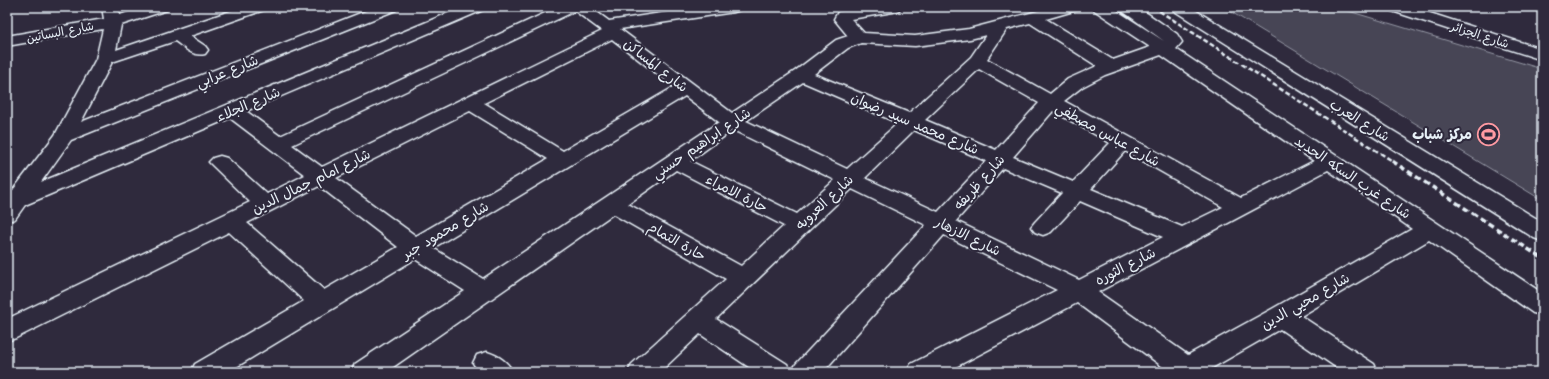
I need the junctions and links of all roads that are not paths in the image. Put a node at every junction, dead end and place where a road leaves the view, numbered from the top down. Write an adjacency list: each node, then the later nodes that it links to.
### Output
1 (161, 7): 15 (street, شارع البساتين)
2 (258, 7): 19 (street)
3 (390, 7): 36 (street, شارع عرابي)
4 (477, 7): 33 (street, شارع الجلاء)
5 (571, 7): 38 (street)
6 (580, 7): 18 (street, شارع المساكن)
7 (734, 7): 18 (street, شارع امام جمال الدين)
8 (893, 7): 20 (street)
9 (1071, 7): 16 (street, شارع ابراهيم حسني)
10 (1100, 7): 23 (street, شارع غرب السكه الحديد)
11 (1126, 7): 23 (street)
12 (1179, 7): 56 (street, شارع العرب)
13 (1395, 7): 25 (street, شارع الجزائر)
14 (1416, 7): 22 (street, شارع الجزائر)
15 (112, 14): 21 (street, شارع البساتين); 26 (street)
16 (1034, 18): 17 (street, شارع ابراهيم حسني); 28 (street)
17 (1000, 27): 20 (street, شارع ابراهيم حسني); 27 (street, شارع العروبه)
18 (610, 29): 30 (street, شارع المساكن); 32 (street, شارع امام جمال الدين)
19 (178, 34): 24 (street); 26 (street)
20 (859, 38): 29 (street, شارع ابراهيم حسني)
21 (7, 41)
22 (1542, 44)
23 (1164, 48): 28 (street, شارع ظريفه); 42 (street, شارع غرب السكه الحديد)
24 (199, 50)
25 (1542, 55)
26 (105, 59): 36 (street)
27 (977, 61): 31 (street, شارع عباس مصطفي); 35 (street, شارع العروبه)
28 (1111, 67): 31 (street, شارع ظريفه)
29 (801, 75): 34 (street, شارع ابراهيم حسني); 35 (street, شارع محمد سيد رضوان)
30 (685, 88): 34 (street, شارع المساكن); 40 (street, شارع محمود جبر)
31 (1051, 102): 37 (street, شارع عباس مصطفي); 39 (street, شارع ظريفه)
32 (470, 103): 40 (street); 44 (street, شارع امام جمال الدين)
33 (233, 111): 38 (street); 49 (street, شارع الجلاء)
34 (732, 122): 41 (street, شارع ابراهيم حسني); 45 (street, شارع الازهار)
35 (911, 122): 39 (street, شارع محمد سيد رضوان); 45 (street, شارع العروبه)
36 (64, 136): 49 (street)
37 (1122, 142): 46 (street); 50 (street, شارع عباس مصطفي)
38 (279, 144): 44 (street)
39 (1000, 158): 46 (street, شارع محمد سيد رضوان); 52 (street, شارع ظريفه)
40 (564, 160): 58 (street, شارع محمود جبر)
41 (674, 161): 48 (street, شارع ابراهيم حسني); 53 (street, حارة الامراء)
42 (1330, 161): 50 (street, شارع الثوره); 55 (street, شارع غرب السكه الحديد)
43 (220, 162): 47 (street)
44 (321, 177): 47 (street, شارع امام جمال الدين); 58 (street)
45 (849, 179): 52 (street, شارع الازهار); 53 (street, شارع العروبه)
46 (1076, 191): 54 (street); 57 (street, شارع محمد سيد رضوان)
47 (265, 204): 51 (street, شارع امام جمال الدين)
48 (612, 204): 59 (street, حارة التمام); 61 (street, شارع ابراهيم حسني)
49 (13, 207)
50 (1240, 207): 57 (street, شارع الثوره)
51 (231, 220): 62 (street); 66 (street, شارع امام جمال الدين)
52 (941, 223): 60 (street, شارع الازهار); 72 (street, شارع ظريفه)
53 (800, 225): 59 (street, شارع العروبه)
54 (1043, 227)
55 (1430, 229): 63 (street, شارع غرب السكه الحديد); 64 (street, شارع محيي الدين)
56 (1542, 233)
57 (1182, 236): 60 (street, شارع الثوره)
58 (416, 248): 61 (street); 62 (street, شارع محمود جبر)
59 (743, 278): 65 (street, شارع العروبه)
60 (1078, 290): 67 (street, شارع الازهار); 73 (street, شارع الثوره)
61 (484, 291): 69 (street, شارع ابراهيم حسني)
62 (322, 303): 68 (street, شارع محمود جبر)
63 (1542, 306)
64 (1281, 316): 67 (street, شارع محيي الدين); 74 (street)
65 (698, 320): 70 (street, شارع العروبه); 71 (street)
66 (7, 331)
67 (1186, 371)
68 (205, 372)
69 (364, 372)
70 (642, 372)
71 (777, 372)
72 (806, 372)
73 (921, 372)
74 (1364, 372)

